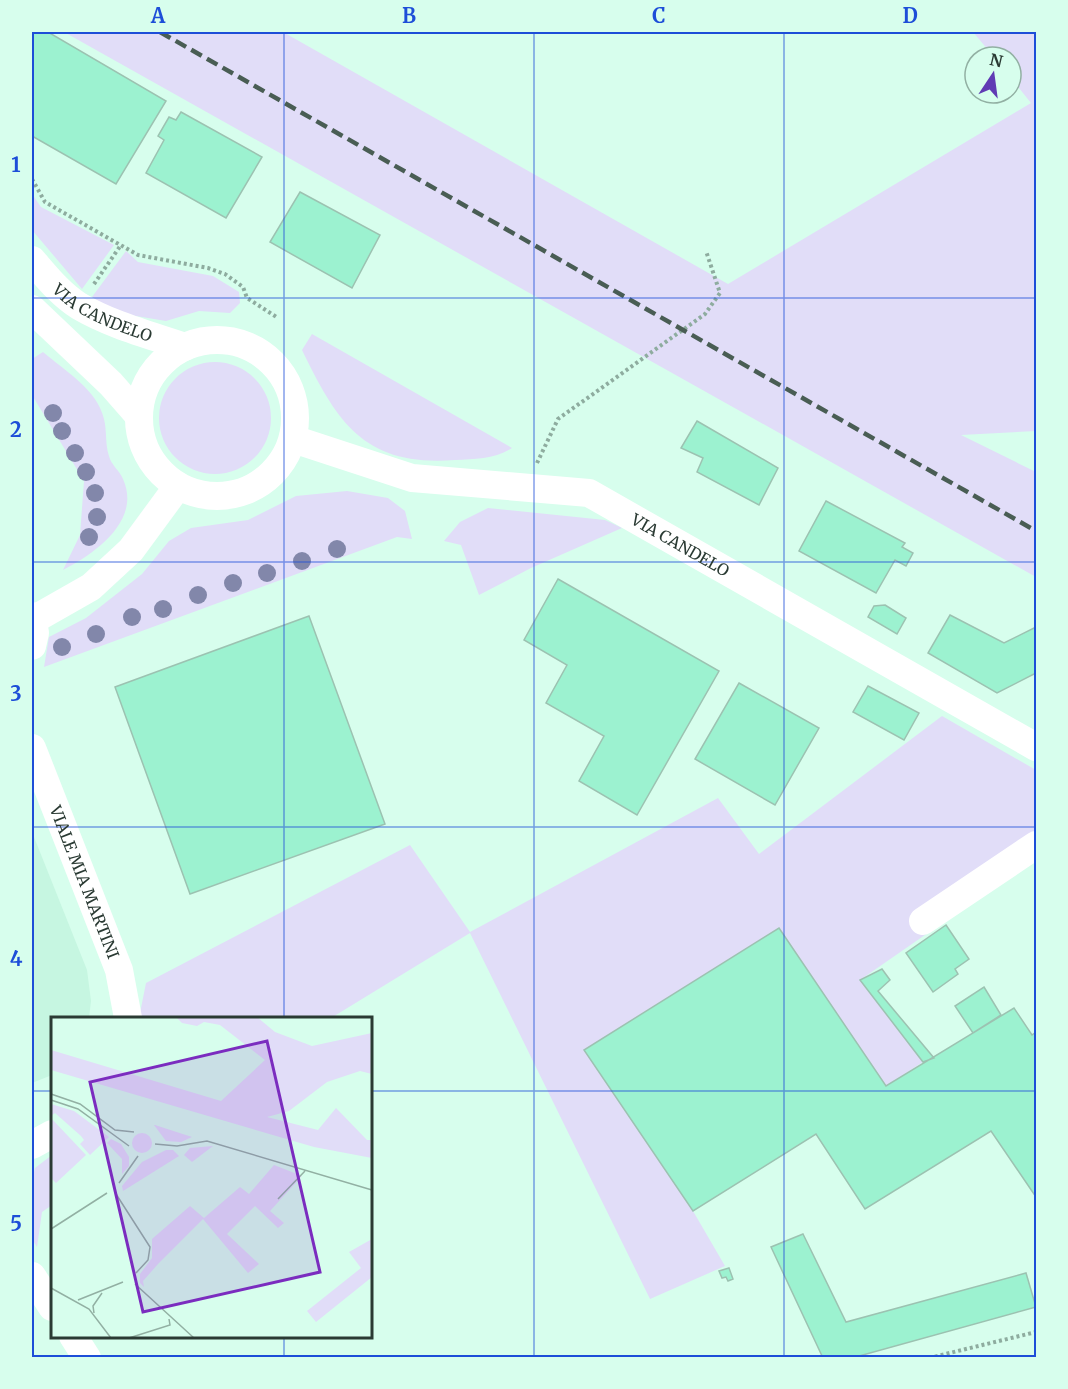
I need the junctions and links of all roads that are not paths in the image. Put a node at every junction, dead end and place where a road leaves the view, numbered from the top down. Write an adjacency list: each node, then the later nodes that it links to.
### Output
1 (32, 260): 3 (street, VIA CANDELO)
2 (32, 309): 4 (street)
3 (185, 347): 4 (street); 5 (street)
4 (139, 416): 6 (street)
5 (293, 439): 6 (street); 8 (street, VIA CANDELO)
6 (178, 486): 7 (street)
7 (32, 627)
8 (1036, 747)
9 (32, 748): 12 (street, VIALE MIA MARTINI)
10 (1036, 845): 11 (street)
11 (923, 921)
12 (128, 1017)
13 (51, 1135): 14 (street)
14 (32, 1145)
15 (32, 1276): 16 (street)
16 (51, 1305)
17 (74, 1338): 18 (street)
18 (87, 1358)

